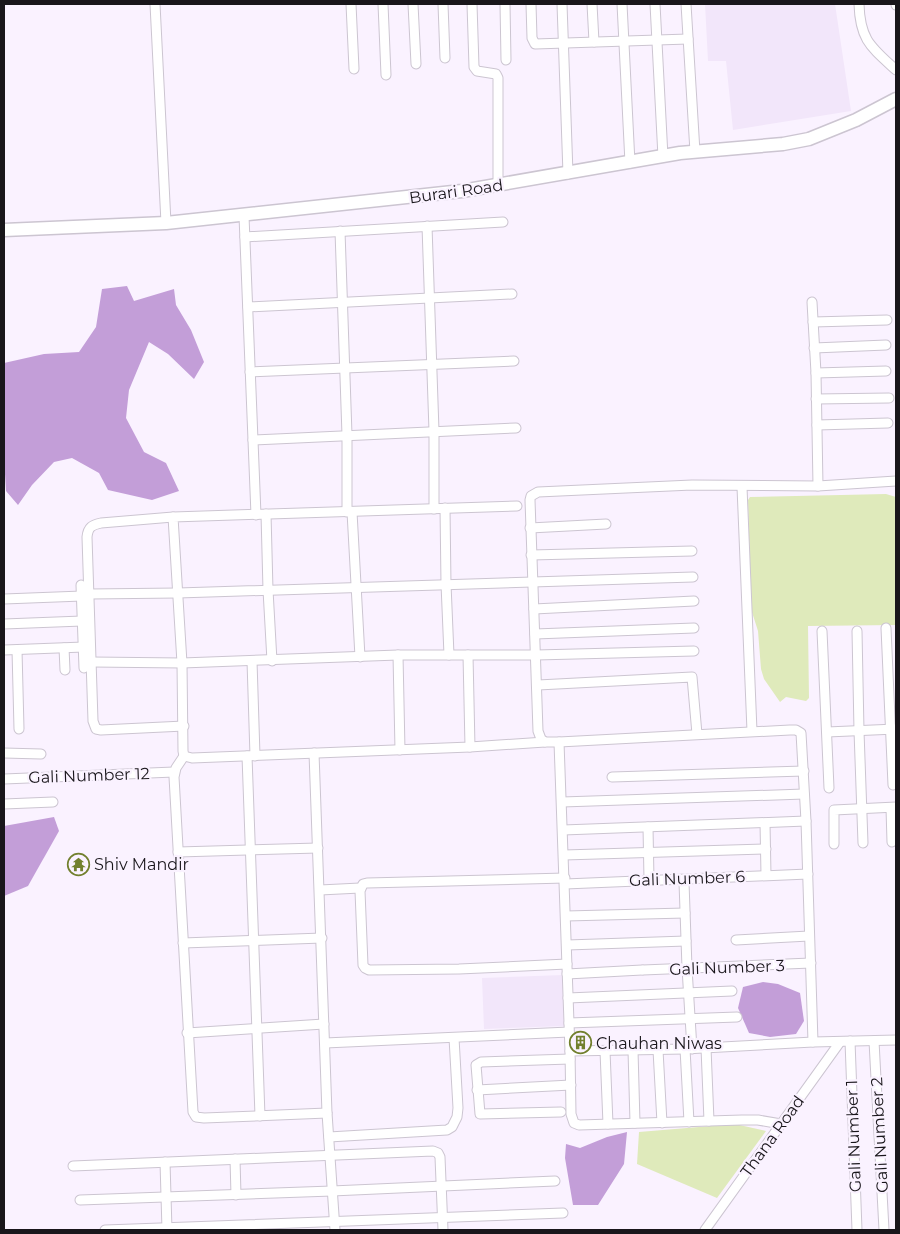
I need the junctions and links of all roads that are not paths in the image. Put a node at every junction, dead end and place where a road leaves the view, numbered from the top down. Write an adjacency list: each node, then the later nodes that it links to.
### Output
1 (155, 4): 34 (street)
2 (351, 4): 23 (street)
3 (383, 4): 25 (street)
4 (413, 4): 22 (street)
5 (443, 4): 20 (street)
6 (472, 4): 31 (street)
7 (504, 4): 21 (street)
8 (531, 4): 19 (street)
9 (562, 4): 19 (street)
10 (592, 4): 18 (street)
11 (622, 4): 17 (street)
12 (655, 4): 16 (street)
13 (686, 4): 15 (street)
14 (859, 4): 24 (street)
15 (688, 39): 16 (street); 27 (street)
16 (657, 40): 17 (street); 28 (street)
17 (623, 41): 18 (street); 29 (street)
18 (594, 42): 19 (street)
19 (563, 43): 30 (street)
20 (445, 58)
21 (506, 60)
22 (416, 64)
23 (354, 69)
24 (896, 70)
25 (386, 75)
26 (896, 99): 27 (main road, Burari Road)
27 (694, 152): 28 (main road, Burari Road)
28 (662, 157): 29 (main road, Burari Road)
29 (630, 162): 30 (main road, Burari Road)
30 (568, 174): 31 (main road, Burari Road)
31 (498, 186): 32 (main road, Burari Road)
32 (244, 216): 34 (main road, Burari Road); 38 (street)
33 (504, 222): 35 (street)
34 (166, 223): 36 (main road, Burari Road)
35 (427, 226): 37 (street); 40 (street)
36 (4, 230)
37 (340, 232): 38 (street); 42 (street)
38 (245, 237): 43 (street)
39 (512, 294): 40 (street)
40 (429, 298): 42 (street); 49 (street)
41 (812, 302): 45 (street)
42 (341, 303): 43 (street); 50 (street)
43 (248, 307): 52 (street)
44 (887, 320): 45 (street)
45 (813, 322): 47 (street)
46 (886, 345): 47 (street)
47 (814, 348): 53 (street)
48 (514, 361): 49 (street)
49 (432, 364): 50 (street); 59 (street)
50 (344, 368): 52 (street); 60 (street)
51 (886, 371): 53 (street)
52 (250, 372): 61 (street)
53 (816, 373): 55 (street)
54 (889, 398): 55 (street)
55 (816, 399): 57 (street)
56 (888, 423): 57 (street)
57 (817, 425): 63 (street)
58 (516, 428): 59 (street)
59 (434, 431): 60 (street); 67 (street)
60 (347, 435): 61 (street); 68 (street)
61 (253, 440): 70 (street)
62 (896, 481): 63 (street)
63 (818, 486): 64 (street)
64 (742, 487): 73 (street); 113 (street)
65 (517, 506): 66 (street)
66 (445, 508): 67 (street); 78 (street)
67 (434, 509): 68 (street)
68 (349, 512): 69 (street); 80 (street)
69 (266, 514): 70 (street); 81 (street)
70 (256, 515): 71 (street)
71 (173, 517): 82 (street); 83 (street)
72 (606, 524): 73 (street)
73 (530, 528): 75 (street)
74 (692, 551): 75 (street)
75 (531, 554): 77 (street)
76 (693, 577): 77 (street)
77 (532, 581): 78 (street); 86 (street)
78 (446, 584): 80 (street); 100 (street)
79 (81, 585): 83 (street)
80 (355, 587): 81 (street); 103 (street)
81 (268, 590): 82 (street); 105 (street)
82 (178, 593): 83 (street); 106 (street)
83 (86, 595): 84 (street); 87 (street); 107 (street)
84 (4, 599)
85 (694, 601): 86 (street)
86 (534, 610): 93 (street)
87 (82, 621): 88 (street); 94 (street)
88 (4, 624)
89 (694, 628): 93 (street)
90 (886, 628): 112 (street)
91 (822, 631): 115 (street)
92 (857, 631): 114 (street)
93 (535, 634): 102 (street)
94 (84, 647): 95 (street); 107 (street)
95 (64, 648): 97 (street); 108 (street)
96 (4, 650): 97 (street)
97 (17, 650): 111 (street)
98 (694, 651): 102 (street)
99 (398, 655): 100 (street); 103 (street); 120 (street)
100 (449, 655): 101 (street)
101 (468, 655): 102 (street); 119 (street)
102 (536, 655): 109 (street)
103 (360, 657): 105 (street)
104 (252, 661): 105 (street); 106 (street); 125 (street)
105 (272, 661)
106 (182, 662): 107 (street); 110 (street)
107 (88, 665): 110 (street)
108 (65, 670)
109 (538, 685): 116 (street); 117 (street)
110 (184, 726): 124 (street)
111 (19, 729)
112 (893, 729): 114 (street); 130 (street)
113 (752, 731): 116 (street); 127 (street)
114 (859, 731): 115 (street); 137 (street)
115 (828, 732): 131 (street)
116 (697, 734): 118 (street)
117 (546, 742): 118 (street); 119 (street)
118 (559, 742): 134 (street)
119 (470, 747): 120 (street)
120 (400, 750): 123 (street)
121 (4, 753): 122 (street)
122 (41, 754)
123 (314, 754): 125 (street); 145 (street)
124 (184, 756): 125 (street); 126 (street)
125 (251, 756): 147 (street)
126 (174, 772): 129 (street, Gali Number 12); 148 (street)
127 (804, 772): 128 (street); 132 (street)
128 (612, 777)
129 (4, 779)
130 (893, 785)
131 (830, 788)
132 (804, 794): 134 (street); 138 (street)
133 (53, 802): 135 (street)
134 (562, 802): 141 (street)
135 (4, 804)
136 (894, 807): 137 (street); 142 (street)
137 (862, 809): 143 (street); 144 (street)
138 (806, 822): 139 (street); 151 (street)
139 (765, 823): 140 (street); 146 (street)
140 (648, 827): 141 (street); 149 (street)
141 (563, 830): 150 (street)
142 (892, 842)
143 (863, 843)
144 (834, 844)
145 (318, 848): 147 (street); 157 (street)
146 (766, 849): 149 (street); 152 (street)
147 (251, 850): 148 (street); 162 (street)
148 (178, 852): 165 (street)
149 (648, 853): 150 (street); 153 (street)
150 (564, 855): 154 (street)
151 (808, 874): 152 (street, Gali Number 6); 160 (street)
152 (766, 875): 153 (street, Gali Number 6)
153 (649, 880): 154 (street, Gali Number 6)
154 (565, 881): 156 (street, Gali Number 6); 159 (street)
155 (684, 882): 158 (street)
156 (360, 888): 157 (street, Gali Number 6); 169 (street, Gali Number 3)
157 (320, 890): 161 (street)
158 (685, 913): 159 (street); 164 (street)
159 (566, 916): 166 (street)
160 (809, 936): 163 (street); 167 (street)
161 (322, 938): 162 (street); 175 (street)
162 (254, 940): 165 (street); 177 (street)
163 (736, 940)
164 (686, 941): 166 (street); 168 (street)
165 (183, 943): 178 (street)
166 (567, 945): 169 (street)
167 (811, 963): 168 (street, Gali Number 3); 183 (street)
168 (687, 968): 169 (street, Gali Number 3); 171 (street)
169 (567, 969): 172 (street)
170 (732, 991): 171 (street)
171 (688, 993): 172 (street); 174 (street)
172 (568, 998): 176 (street)
173 (737, 1017): 174 (street)
174 (690, 1019): 176 (street); 186 (street)
175 (324, 1024): 177 (street); 184 (street)
176 (569, 1027): 179 (street); 190 (street)
177 (256, 1028): 178 (street); 195 (street)
178 (187, 1033): 195 (street)
179 (454, 1038): 184 (street); 202 (street)
180 (896, 1040): 182 (street)
181 (845, 1041): 182 (street); 183 (street); 201 (street, Thana Road); 220 (street, Gali Number 1)
182 (874, 1041): 221 (street, Gali Number 2)
183 (813, 1042): 185 (street)
184 (325, 1043): 194 (street)
185 (706, 1048): 186 (street); 196 (street)
186 (689, 1049): 188 (street); 198 (street)
187 (634, 1050): 188 (street); 189 (street); 200 (street)
188 (658, 1050): 197 (street)
189 (605, 1051): 190 (street); 199 (street)
190 (570, 1055): 191 (street); 192 (street)
191 (571, 1085): 192 (street); 199 (street)
192 (478, 1090): 193 (street)
193 (561, 1112)
194 (327, 1113): 195 (street); 202 (street)
195 (260, 1116)
196 (709, 1121): 198 (street); 201 (street)
197 (662, 1122): 198 (street); 200 (street)
198 (689, 1122)
199 (608, 1124): 200 (street)
200 (636, 1124)
201 (781, 1124): 219 (street, Thana Road)
202 (329, 1137): 203 (street)
203 (331, 1156): 204 (street); 208 (street); 209 (street)
204 (235, 1159): 205 (street); 210 (street)
205 (166, 1162): 206 (street); 211 (street)
206 (73, 1166)
207 (555, 1181): 208 (street)
208 (442, 1187): 209 (street); 214 (street)
209 (332, 1191): 210 (street); 215 (street)
210 (236, 1195): 211 (street)
211 (166, 1197): 212 (street); 216 (street)
212 (80, 1200)
213 (563, 1213): 214 (street)
214 (443, 1217): 215 (street); 218 (street)
215 (335, 1226): 216 (street)
216 (167, 1229): 217 (street)
217 (106, 1230)
218 (443, 1230)
219 (705, 1230)
220 (857, 1230)
221 (884, 1230)

